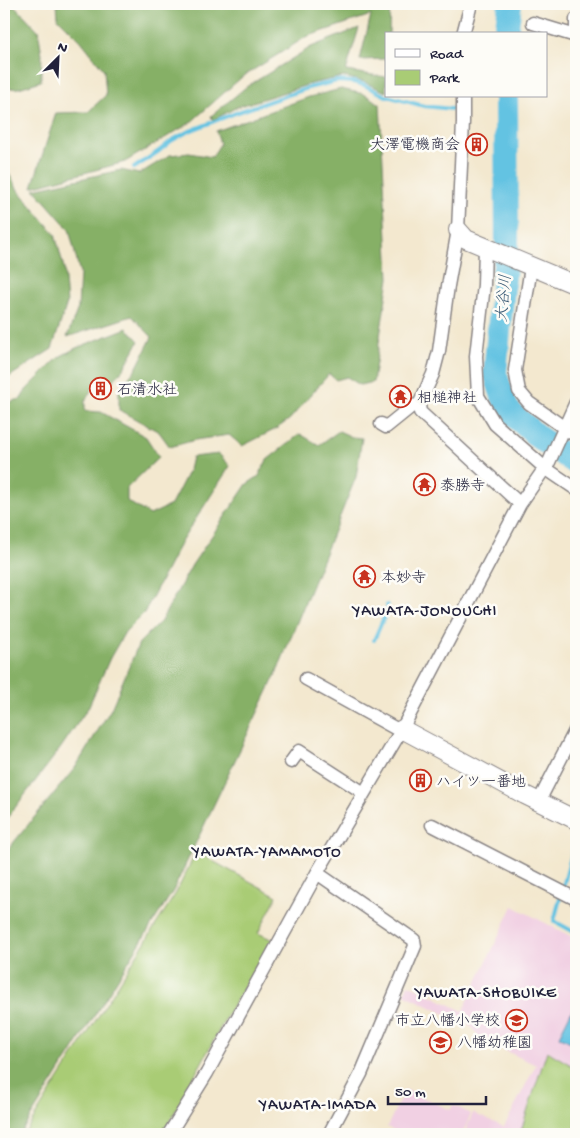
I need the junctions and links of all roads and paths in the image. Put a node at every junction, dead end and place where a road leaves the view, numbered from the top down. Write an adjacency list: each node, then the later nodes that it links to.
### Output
1 (471, 4): 4 (street)
2 (576, 19): 5 (street)
3 (533, 23): 5 (street)
4 (464, 32)
5 (576, 36)
6 (463, 98): 7 (street)
7 (458, 230): 8 (street); 12 (street)
8 (488, 248): 9 (street); 16 (street)
9 (528, 266): 10 (street); 14 (street)
10 (576, 285)
11 (576, 402): 14 (street)
12 (419, 404): 13 (street); 18 (street)
13 (382, 424)
14 (564, 429): 15 (street); 16 (street)
15 (576, 436)
16 (547, 465): 17 (street); 18 (street)
17 (576, 489)
18 (520, 504): 21 (street)
19 (306, 679): 21 (street)
20 (576, 729): 24 (street)
21 (401, 730): 23 (street); 24 (street)
22 (291, 762): 23 (street)
23 (364, 793): 27 (street)
24 (539, 801): 25 (street)
25 (576, 820)
26 (432, 824): 28 (street)
27 (317, 873): 29 (street); 30 (street)
28 (567, 894)
29 (169, 1134)
30 (330, 1134)

